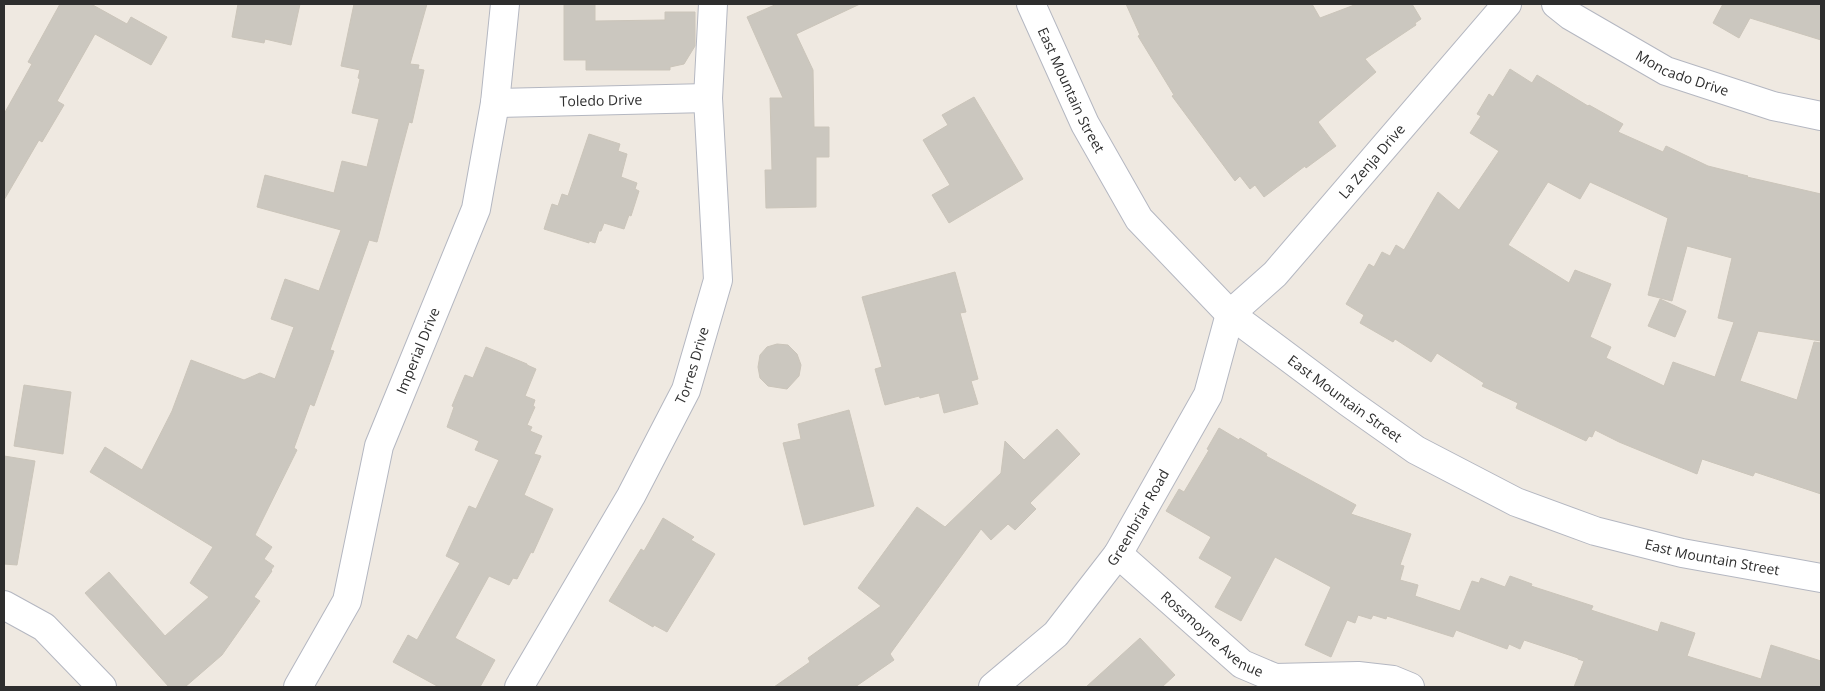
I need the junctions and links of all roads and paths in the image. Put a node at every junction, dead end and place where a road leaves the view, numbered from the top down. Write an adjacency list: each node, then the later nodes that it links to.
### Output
1 (506, 4): 7 (street, Imperial Drive)
2 (713, 4): 6 (street, Torres Drive)
3 (1031, 4): 9 (street, East Mountain Street)
4 (1507, 4): 9 (street, La Zenja Drive)
5 (1556, 4): 8 (street, Moncado Drive)
6 (708, 98): 7 (street, Toledo Drive); 15 (street, Torres Drive)
7 (495, 103): 14 (street, Imperial Drive)
8 (1821, 116)
9 (1230, 314): 10 (street, Greenbriar Road); 11 (street, East Mountain Street)
10 (1118, 554): 16 (street, Greenbriar Road); 17 (street, Rossmoyne Avenue)
11 (1821, 578)
12 (4, 605): 13 (street)
13 (102, 687)
14 (298, 687)
15 (519, 687)
16 (993, 687)
17 (1410, 687)

